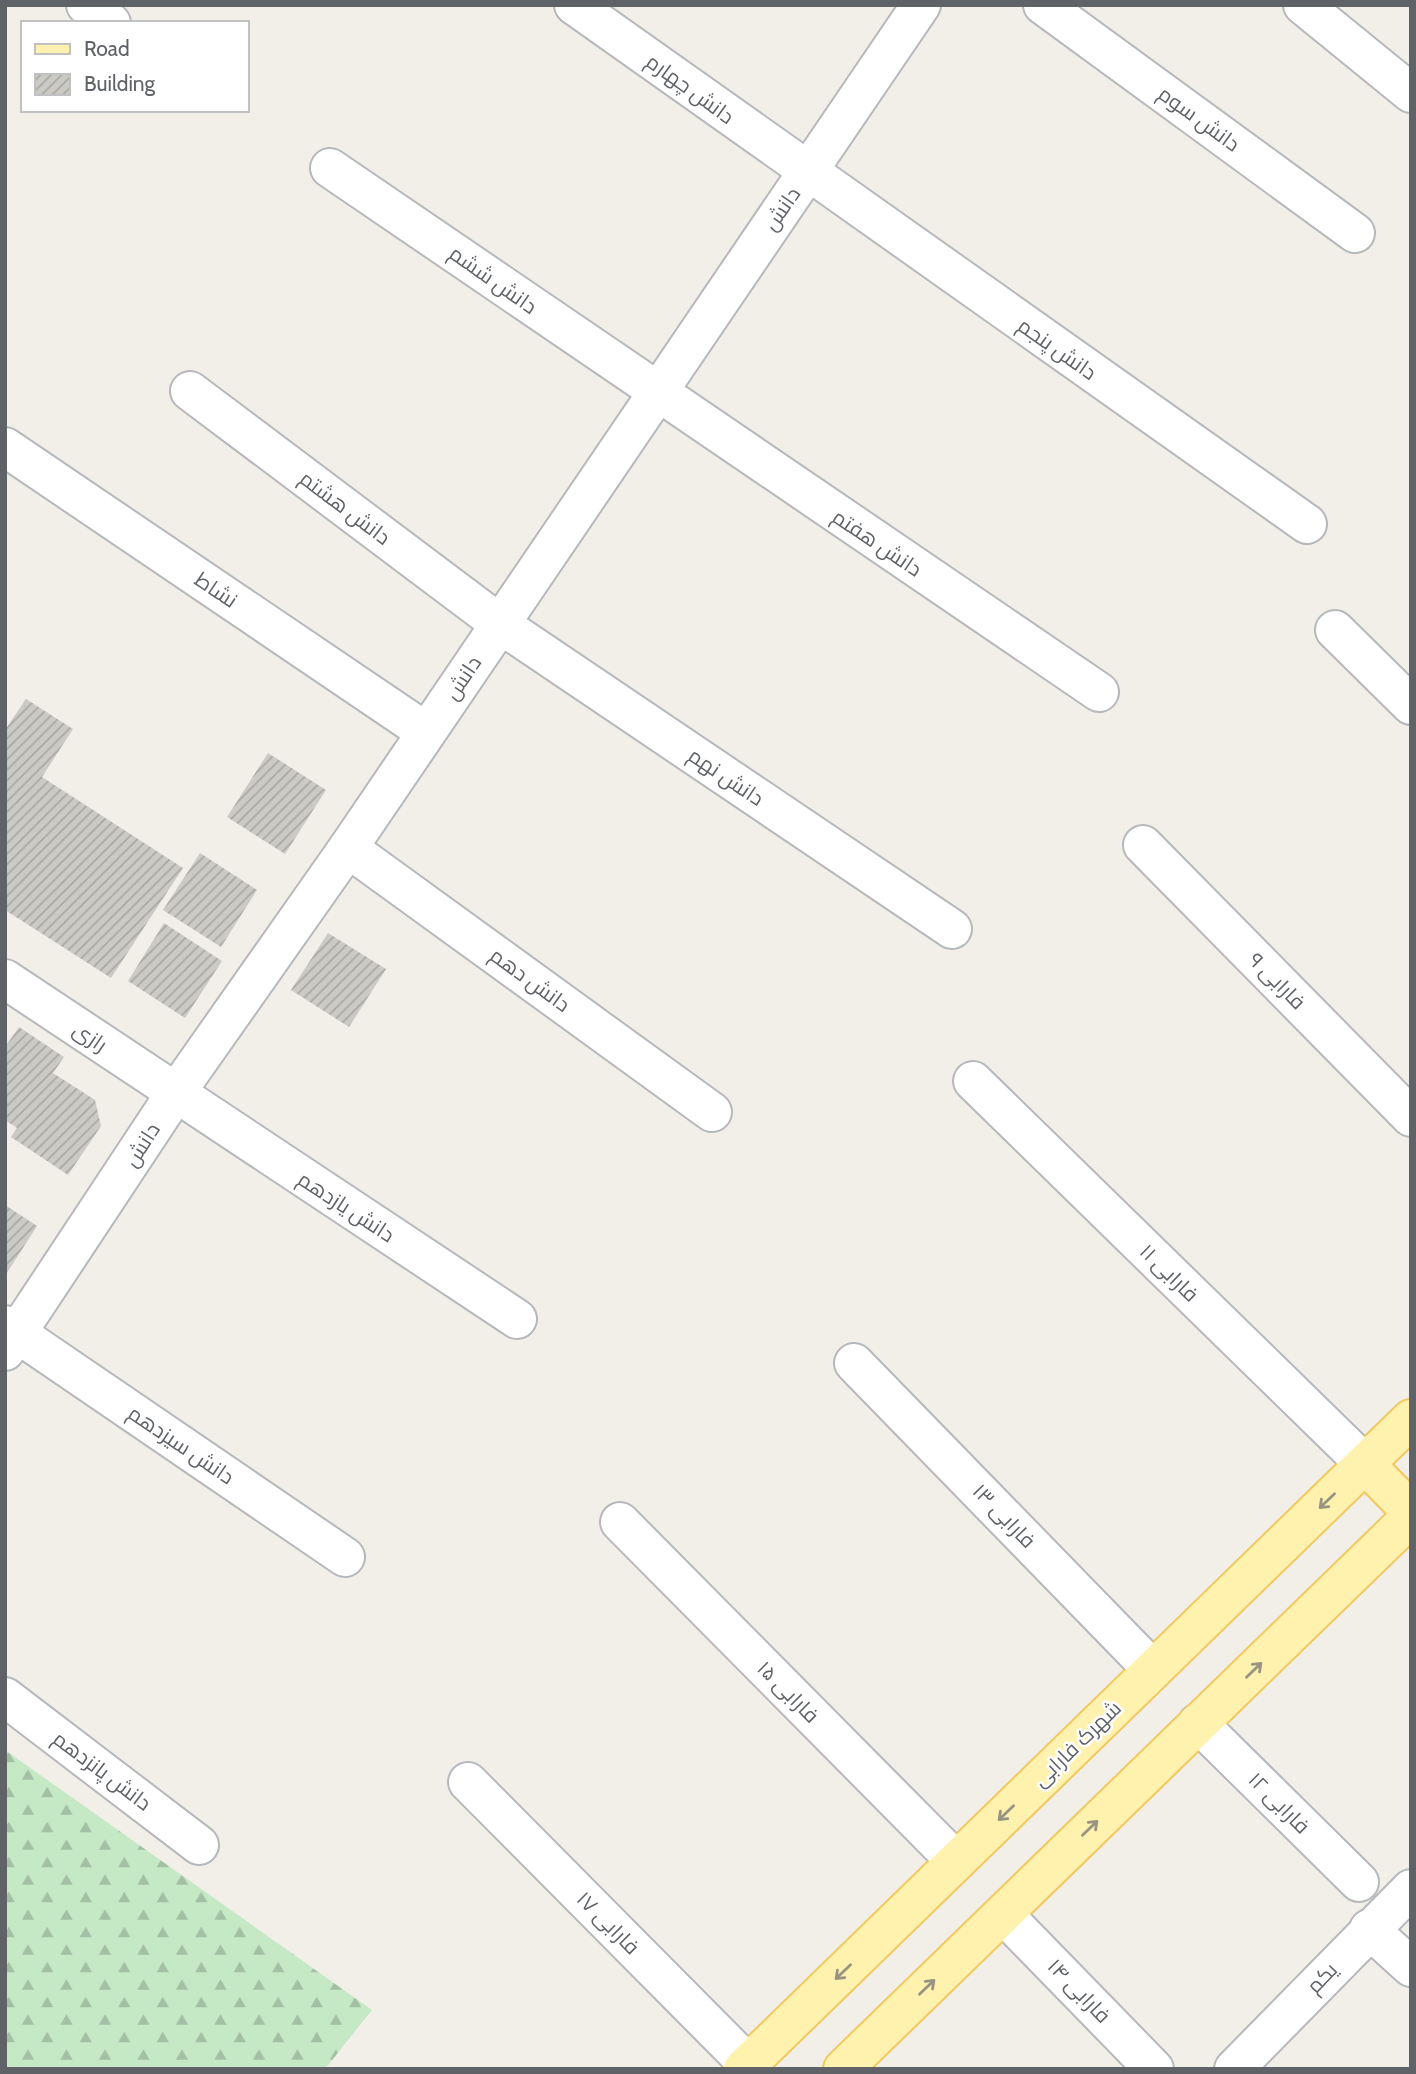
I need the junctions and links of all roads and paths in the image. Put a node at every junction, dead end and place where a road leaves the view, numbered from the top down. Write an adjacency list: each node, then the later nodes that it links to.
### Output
1 (86, 5): 6 (street)
2 (574, 5): 9 (street, دانش چهارم)
3 (921, 5): 9 (street, دانش)
4 (1043, 5): 10 (street, دانش سوم)
5 (1303, 5): 7 (street)
6 (108, 21)
7 (1411, 93)
8 (330, 168): 12 (street, دانش ششم)
9 (807, 173): 12 (street, دانش); 14 (street, دانش پنجم)
10 (1355, 233)
11 (190, 391): 15 (street, دانش هشتم)
12 (656, 393): 15 (street, دانش); 17 (street, دانش هفتم)
13 (5, 447): 19 (street, نشاط)
14 (1307, 524)
15 (500, 624): 19 (street, دانش); 22 (street, دانش نهم)
16 (1335, 630): 18 (street)
17 (1099, 692)
18 (1411, 705)
19 (426, 732): 21 (street, دانش)
20 (1143, 845): 27 (street, فارابی ۹)
21 (348, 848): 25 (street, دانش); 26 (street, دانش دهم)
22 (953, 929)
23 (5, 979): 25 (street, رازی)
24 (973, 1081): 32 (street, فارابی ۱۱)
25 (175, 1094): 28 (street, دانش یازدهم); 29 (street, دانش)
26 (712, 1112)
27 (1411, 1117)
28 (517, 1319)
29 (9, 1337): 35 (street, دانش سیزدهم)
30 (854, 1363): 36 (street, فارابی ۱۳)
31 (1411, 1419): 32 (main road, شهرک فارابی)
32 (1365, 1464): 33 (main road); 36 (main road, شهرک فارابی, one-way to 36)
33 (1411, 1514): 38 (main road, one-way to 33)
34 (620, 1522): 41 (street, فارابی ۱۵)
35 (345, 1557)
36 (1153, 1670): 41 (main road, شهرک فارابی, one-way to 41)
37 (5, 1697): 40 (street, دانش پانزدهم)
38 (1198, 1723): 42 (street, فارابی ۱۲); 44 (main road, one-way to 38)
39 (468, 1782): 47 (street, فارابی ۱۷)
40 (200, 1845)
41 (956, 1861): 47 (main road, شهرک فارابی, one-way to 47)
42 (1359, 1882)
43 (1411, 1889): 45 (street, یکم)
44 (1003, 1914): 48 (main road, one-way to 44); 49 (street, فارابی ۱۴)
45 (1369, 1929): 46 (street); 50 (street, یکم)
46 (1411, 1967)
47 (746, 2066)
48 (843, 2069)
49 (1154, 2069)
50 (1234, 2069)

